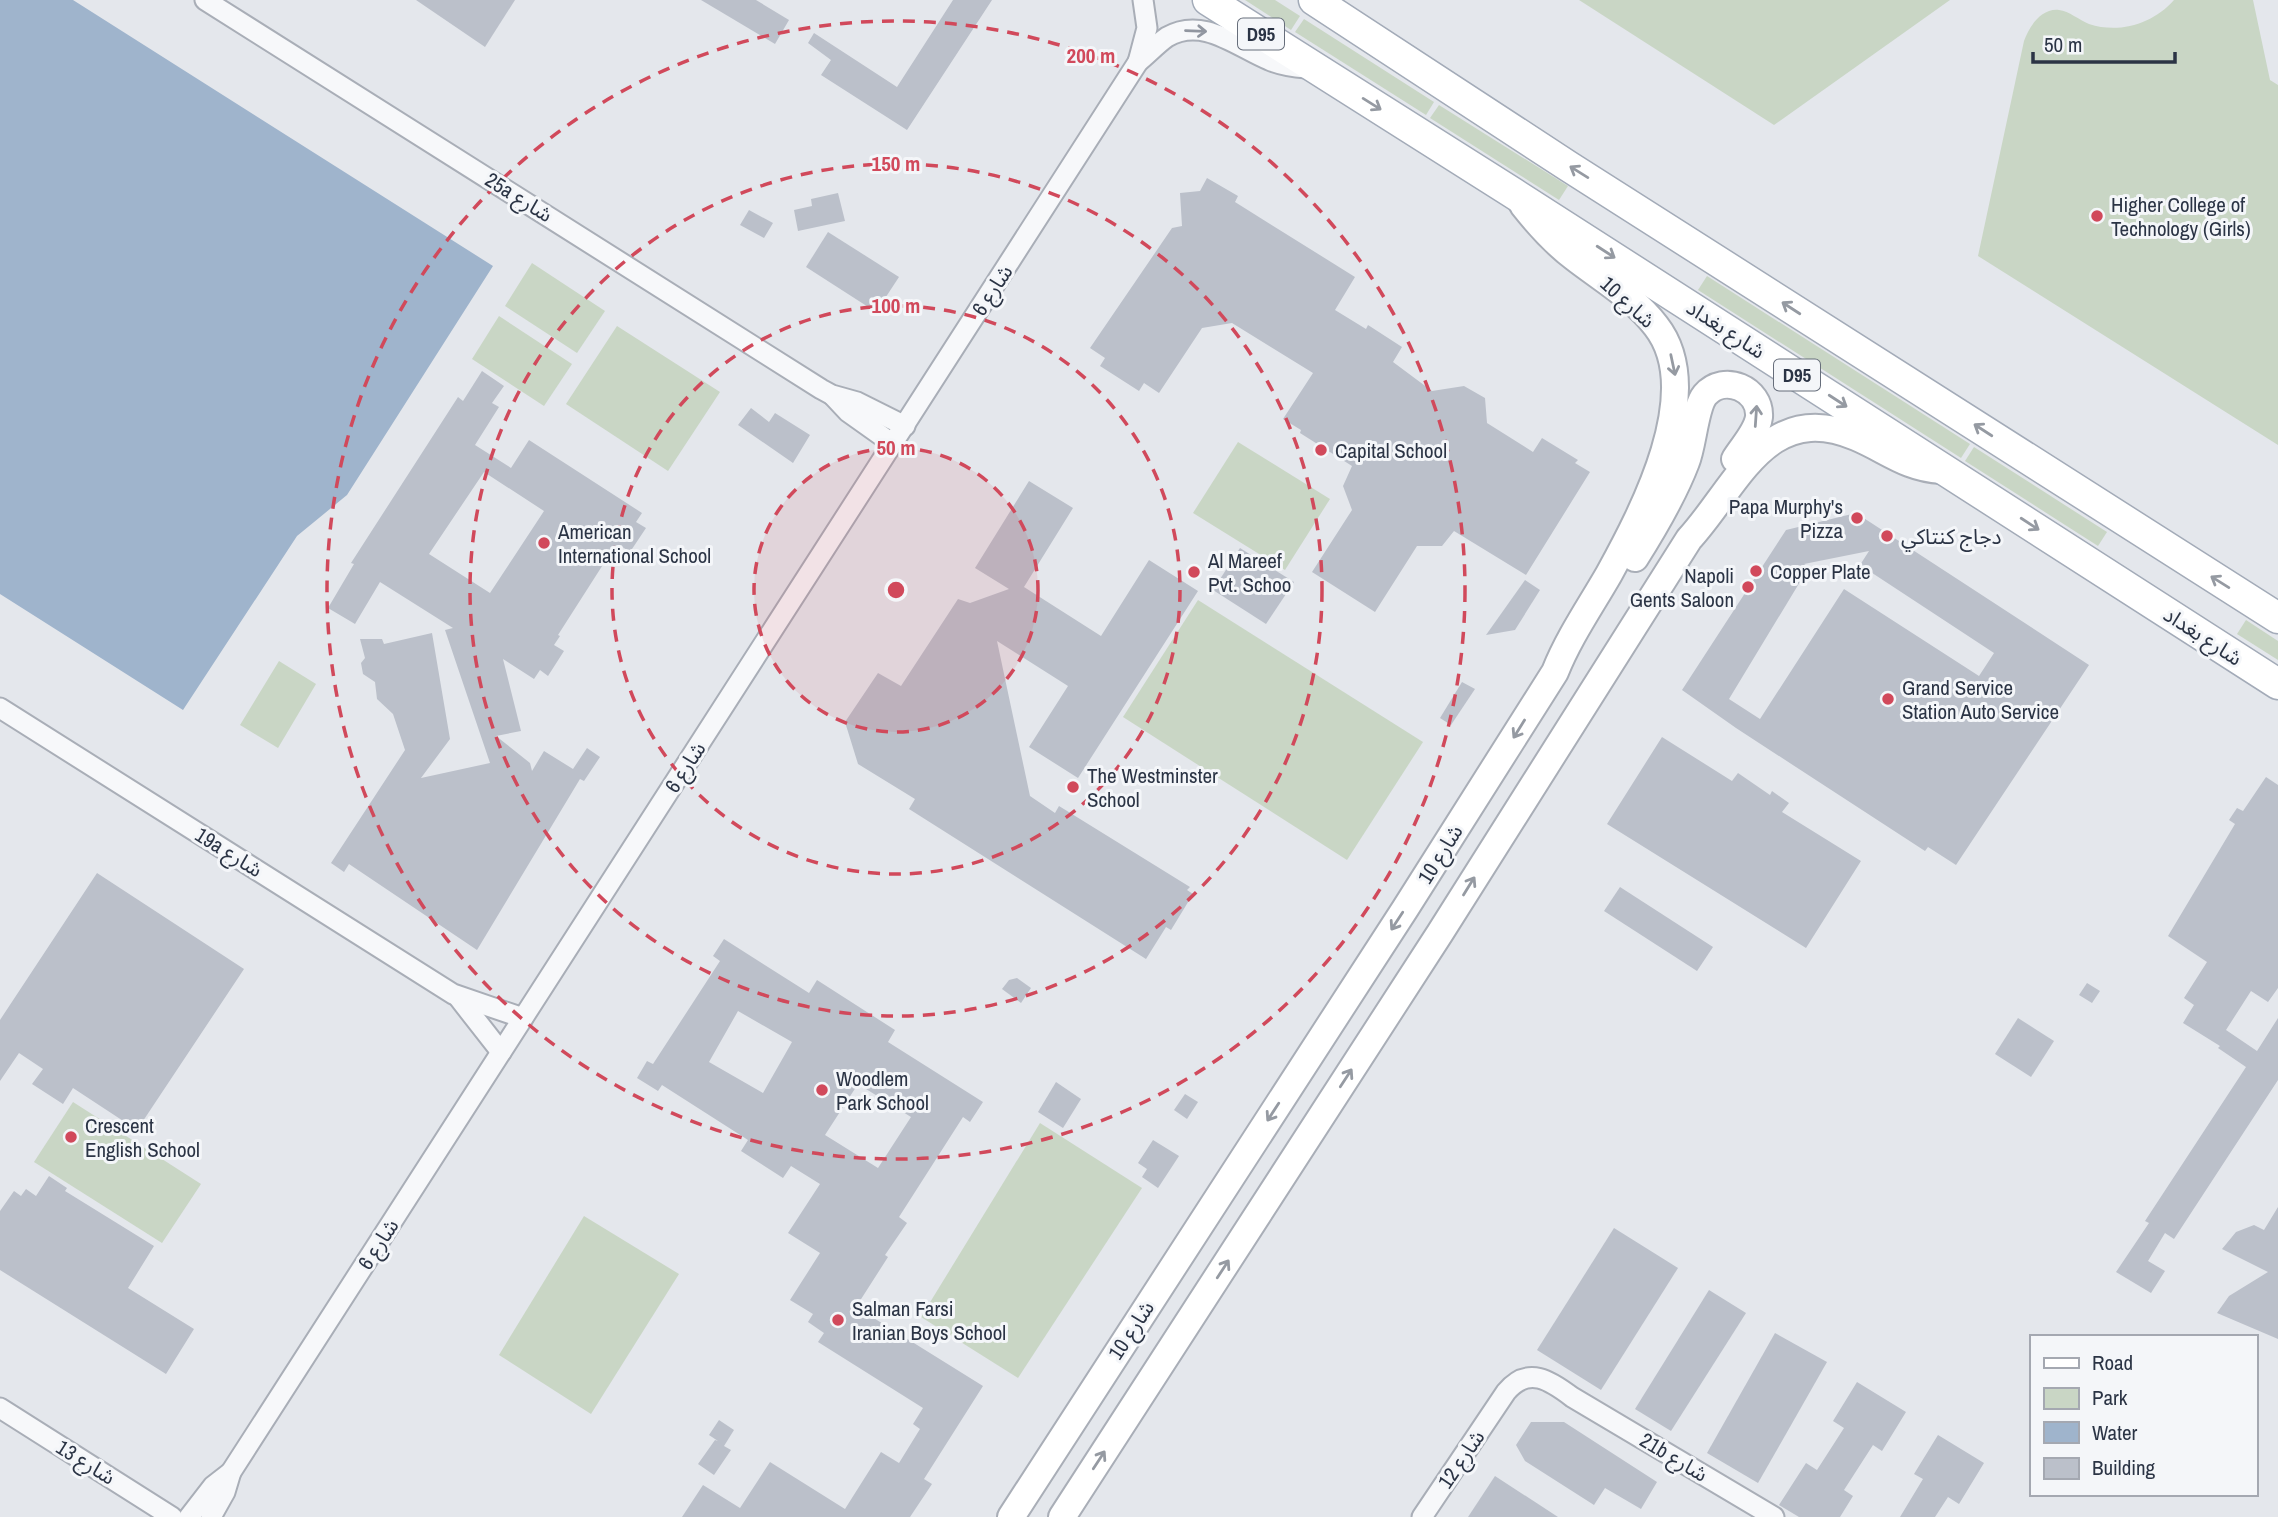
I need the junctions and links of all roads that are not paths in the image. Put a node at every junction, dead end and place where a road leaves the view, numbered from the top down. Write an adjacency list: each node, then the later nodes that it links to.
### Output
1 (205, 0): 8 (street, 25a شارع)
2 (1143, 0): 5 (street, شارع 6)
3 (1208, 0): 6 (main road, شارع بغداد / D95)
4 (1314, 0): 13 (main road, D95, one-way to 4)
5 (1138, 62): 6 (street, شارع 6, one-way to 6); 9 (street, شارع 6)
6 (1314, 68): 7 (main road, شارع بغداد / D95, one-way to 7)
7 (1513, 193): 11 (main road, شارع بغداد / D95, one-way to 11); 14 (street, شارع 10, one-way to 14)
8 (832, 395): 9 (street, 25a شارع); 10 (street, 25a شارع)
9 (905, 426): 10 (street, شارع 6)
10 (893, 444): 18 (street, شارع 6)
11 (1946, 470): 12 (street, شارع 10); 15 (main road, شارع بغداد / D95, one-way to 15)
12 (1689, 539): 14 (street, one-way to 14); 27 (street, شارع 10, one-way to 12)
13 (2278, 618)
14 (1555, 671): 26 (street, شارع 10, one-way to 26)
15 (2278, 684)
16 (0, 708): 17 (street, 19a شارع)
17 (458, 996): 18 (street, 19a شارع); 19 (street, 19a شارع)
18 (523, 1018): 19 (street, شارع 6)
19 (501, 1052): 22 (street, شارع 6)
20 (1500, 1401): 28 (street, شارع 12); 29 (street, 21b شارع)
21 (0, 1408): 23 (street, شارع 13)
22 (231, 1472): 24 (street, شارع 6); 25 (street, شارع 6)
23 (172, 1517)
24 (190, 1517)
25 (211, 1517)
26 (1011, 1517)
27 (1062, 1517)
28 (1422, 1517)
29 (1774, 1517)

